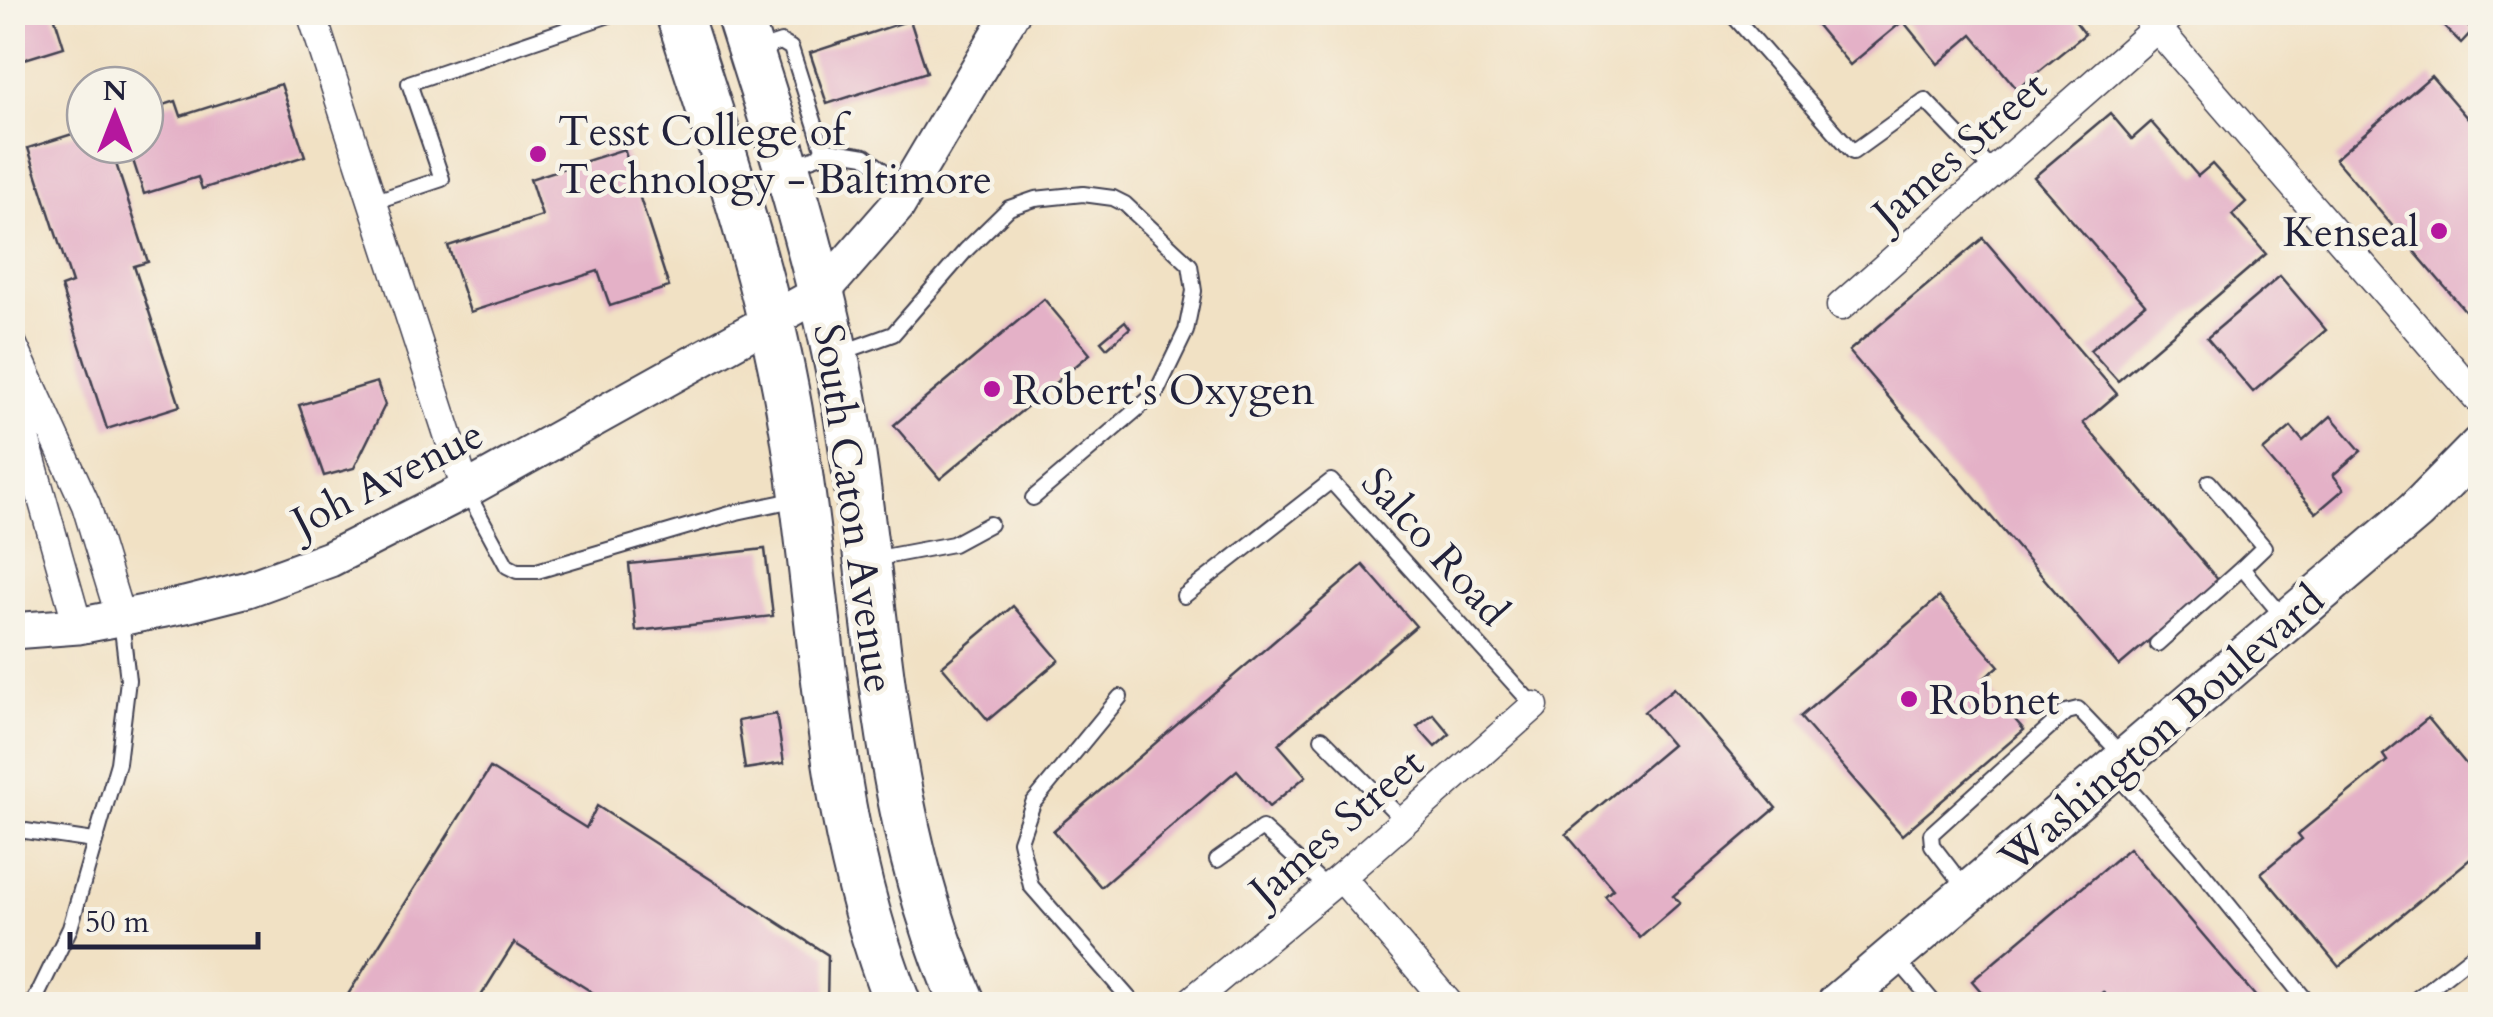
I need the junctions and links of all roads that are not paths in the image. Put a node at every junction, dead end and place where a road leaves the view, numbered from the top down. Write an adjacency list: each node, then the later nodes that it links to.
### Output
1 (311, 12): 11 (street)
2 (618, 12): 11 (lane)
3 (678, 12): 14 (main road, South Caton Avenue)
4 (1012, 12): 10 (street, Joh Avenue)
5 (1730, 12): 9 (lane)
6 (2158, 18): 9 (street, James Street); 17 (street)
7 (744, 32): 8 (main road, South Caton Avenue)
8 (805, 158): 10 (lane); 12 (main road, South Caton Avenue)
9 (1994, 172): 13 (street, James Street)
10 (908, 190): 12 (street, Joh Avenue)
11 (373, 202): 20 (street)
12 (822, 292): 14 (street, Joh Avenue); 16 (main road, South Caton Avenue)
13 (1841, 306)
14 (772, 322): 20 (street, Joh Avenue); 21 (main road, South Caton Avenue)
15 (15, 350): 27 (street); 29 (street)
16 (835, 355): 22 (lane); 24 (main road, South Caton Avenue)
17 (2480, 401)
18 (2480, 446): 28 (main road, Washington Boulevard)
19 (2209, 482): 25 (lane)
20 (466, 490): 21 (lane); 27 (street, Joh Avenue)
21 (803, 498): 45 (main road, South Caton Avenue)
22 (1032, 498)
23 (990, 524): 24 (lane)
24 (868, 560): 47 (main road, South Caton Avenue)
25 (2242, 568): 28 (lane); 31 (lane)
26 (1184, 596): 33 (lane, Salco Road)
27 (120, 619): 29 (street, Joh Avenue); 38 (lane)
28 (2286, 620): 35 (main road, Washington Boulevard)
29 (78, 626): 30 (street, Joh Avenue)
30 (12, 631)
31 (2158, 644)
32 (1120, 697): 48 (lane)
33 (1534, 706): 36 (street, James Street)
34 (1322, 738): 36 (lane)
35 (2119, 764): 41 (main road, Washington Boulevard); 41 (lane); 52 (lane)
36 (1404, 821): 40 (street, James Street)
37 (12, 829): 38 (lane)
38 (94, 841): 46 (lane)
39 (1217, 860): 40 (lane)
40 (1334, 882): 44 (street, James Street); 49 (street)
41 (1968, 892): 43 (main road, Washington Boulevard)
42 (2480, 949): 53 (lane)
43 (1894, 956): 50 (main road, Washington Boulevard); 51 (lane)
44 (1198, 1001)
45 (897, 1003)
46 (34, 1004)
47 (964, 1004)
48 (1134, 1004)
49 (1449, 1004)
50 (1837, 1004)
51 (1935, 1004)
52 (2309, 1004)
53 (2410, 1004)

